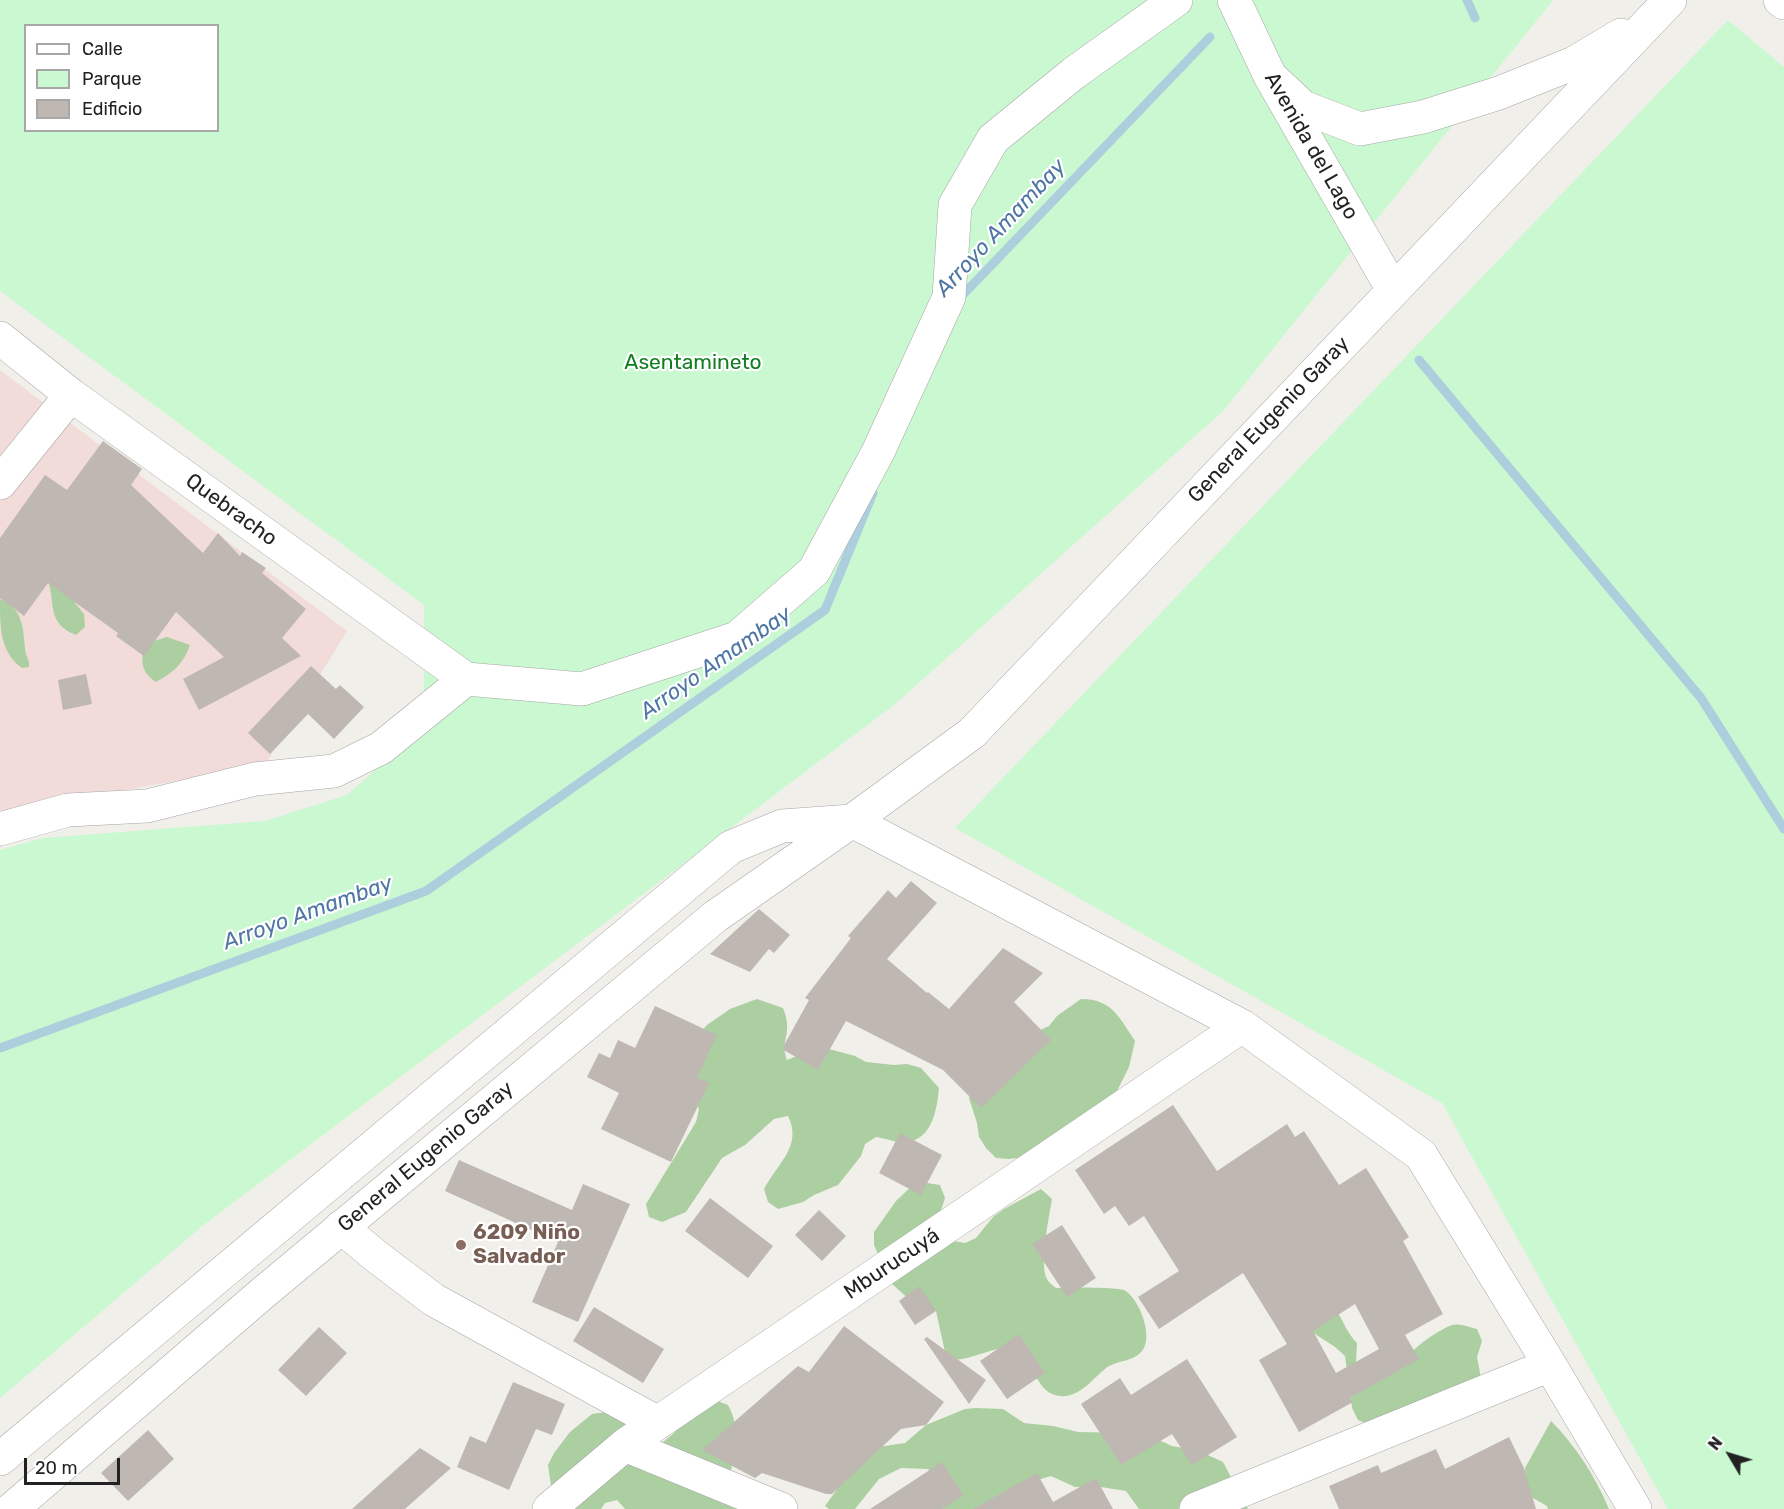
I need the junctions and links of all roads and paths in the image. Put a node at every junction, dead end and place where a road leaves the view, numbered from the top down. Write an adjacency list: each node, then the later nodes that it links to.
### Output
1 (1176, 0): 11 (street)
2 (1234, 0): 6 (street, Avenida del Lago)
3 (1780, 0): 4 (street)
4 (1784, 3)
5 (1664, 6): 6 (street); 7 (street, General Eugenio Garay)
6 (1270, 76): 7 (street, Avenida del Lago)
7 (1392, 290): 12 (street, General Eugenio Garay)
8 (0, 338): 9 (street, Quebracho)
9 (71, 395): 10 (street); 11 (street, Quebracho)
10 (0, 483)
11 (466, 678): 13 (street)
12 (852, 821): 14 (street); 15 (street, General Eugenio Garay); 19 (street, General Eugenio Garay)
13 (0, 829)
14 (1242, 1026): 16 (street); 17 (street, Mburucuyá)
15 (341, 1227): 17 (street); 20 (street, General Eugenio Garay)
16 (1550, 1365): 23 (street); 24 (street)
17 (658, 1423): 18 (street, Mburucuyá)
18 (624, 1445): 21 (street, Mburucuyá); 22 (street)
19 (0, 1459)
20 (12, 1509)
21 (549, 1509)
22 (781, 1509)
23 (1196, 1509)
24 (1635, 1509)

